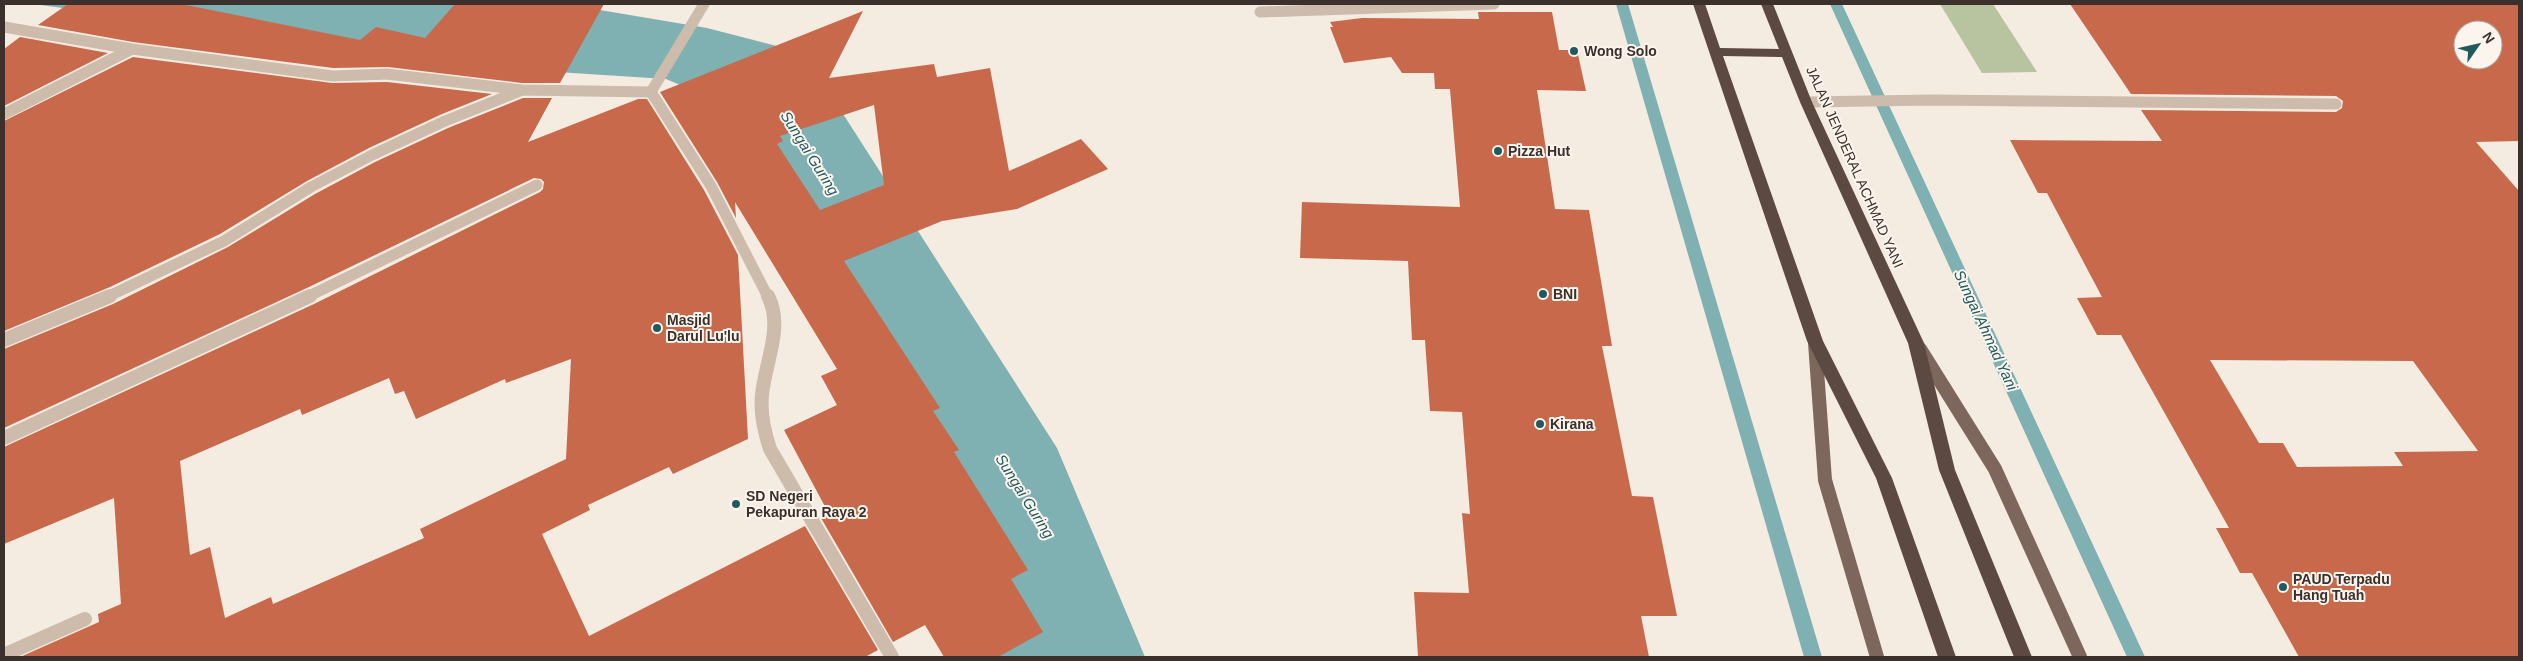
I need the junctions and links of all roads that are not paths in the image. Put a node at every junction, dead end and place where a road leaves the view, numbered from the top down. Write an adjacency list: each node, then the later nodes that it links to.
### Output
1 (704, 4): 11 (street)
2 (1494, 4): 5 (street)
3 (1699, 4): 8 (highway)
4 (1767, 4): 9 (highway, JALAN JENDERAL ACHMAD YANI)
5 (1260, 12)
6 (4, 27): 7 (street)
7 (132, 49): 10 (street); 14 (street)
8 (1716, 52): 9 (highway); 17 (highway)
9 (1786, 53): 12 (highway, JALAN JENDERAL ACHMAD YANI)
10 (522, 90): 11 (street); 16 (street)
11 (651, 92): 22 (street)
12 (1806, 102): 13 (street); 18 (highway, JALAN JENDERAL ACHMAD YANI)
13 (2336, 104)
14 (4, 114)
15 (537, 185): 19 (street)
16 (4, 340)
17 (1815, 341): 23 (main road); 24 (highway)
18 (1916, 343): 25 (highway, JALAN JENDERAL ACHMAD YANI); 26 (main road, JALAN JENDERAL ACHMAD YANI)
19 (4, 438)
20 (85, 619): 21 (street)
21 (4, 655)
22 (892, 657)
23 (1877, 657)
24 (1947, 657)
25 (2024, 657)
26 (2080, 657)

